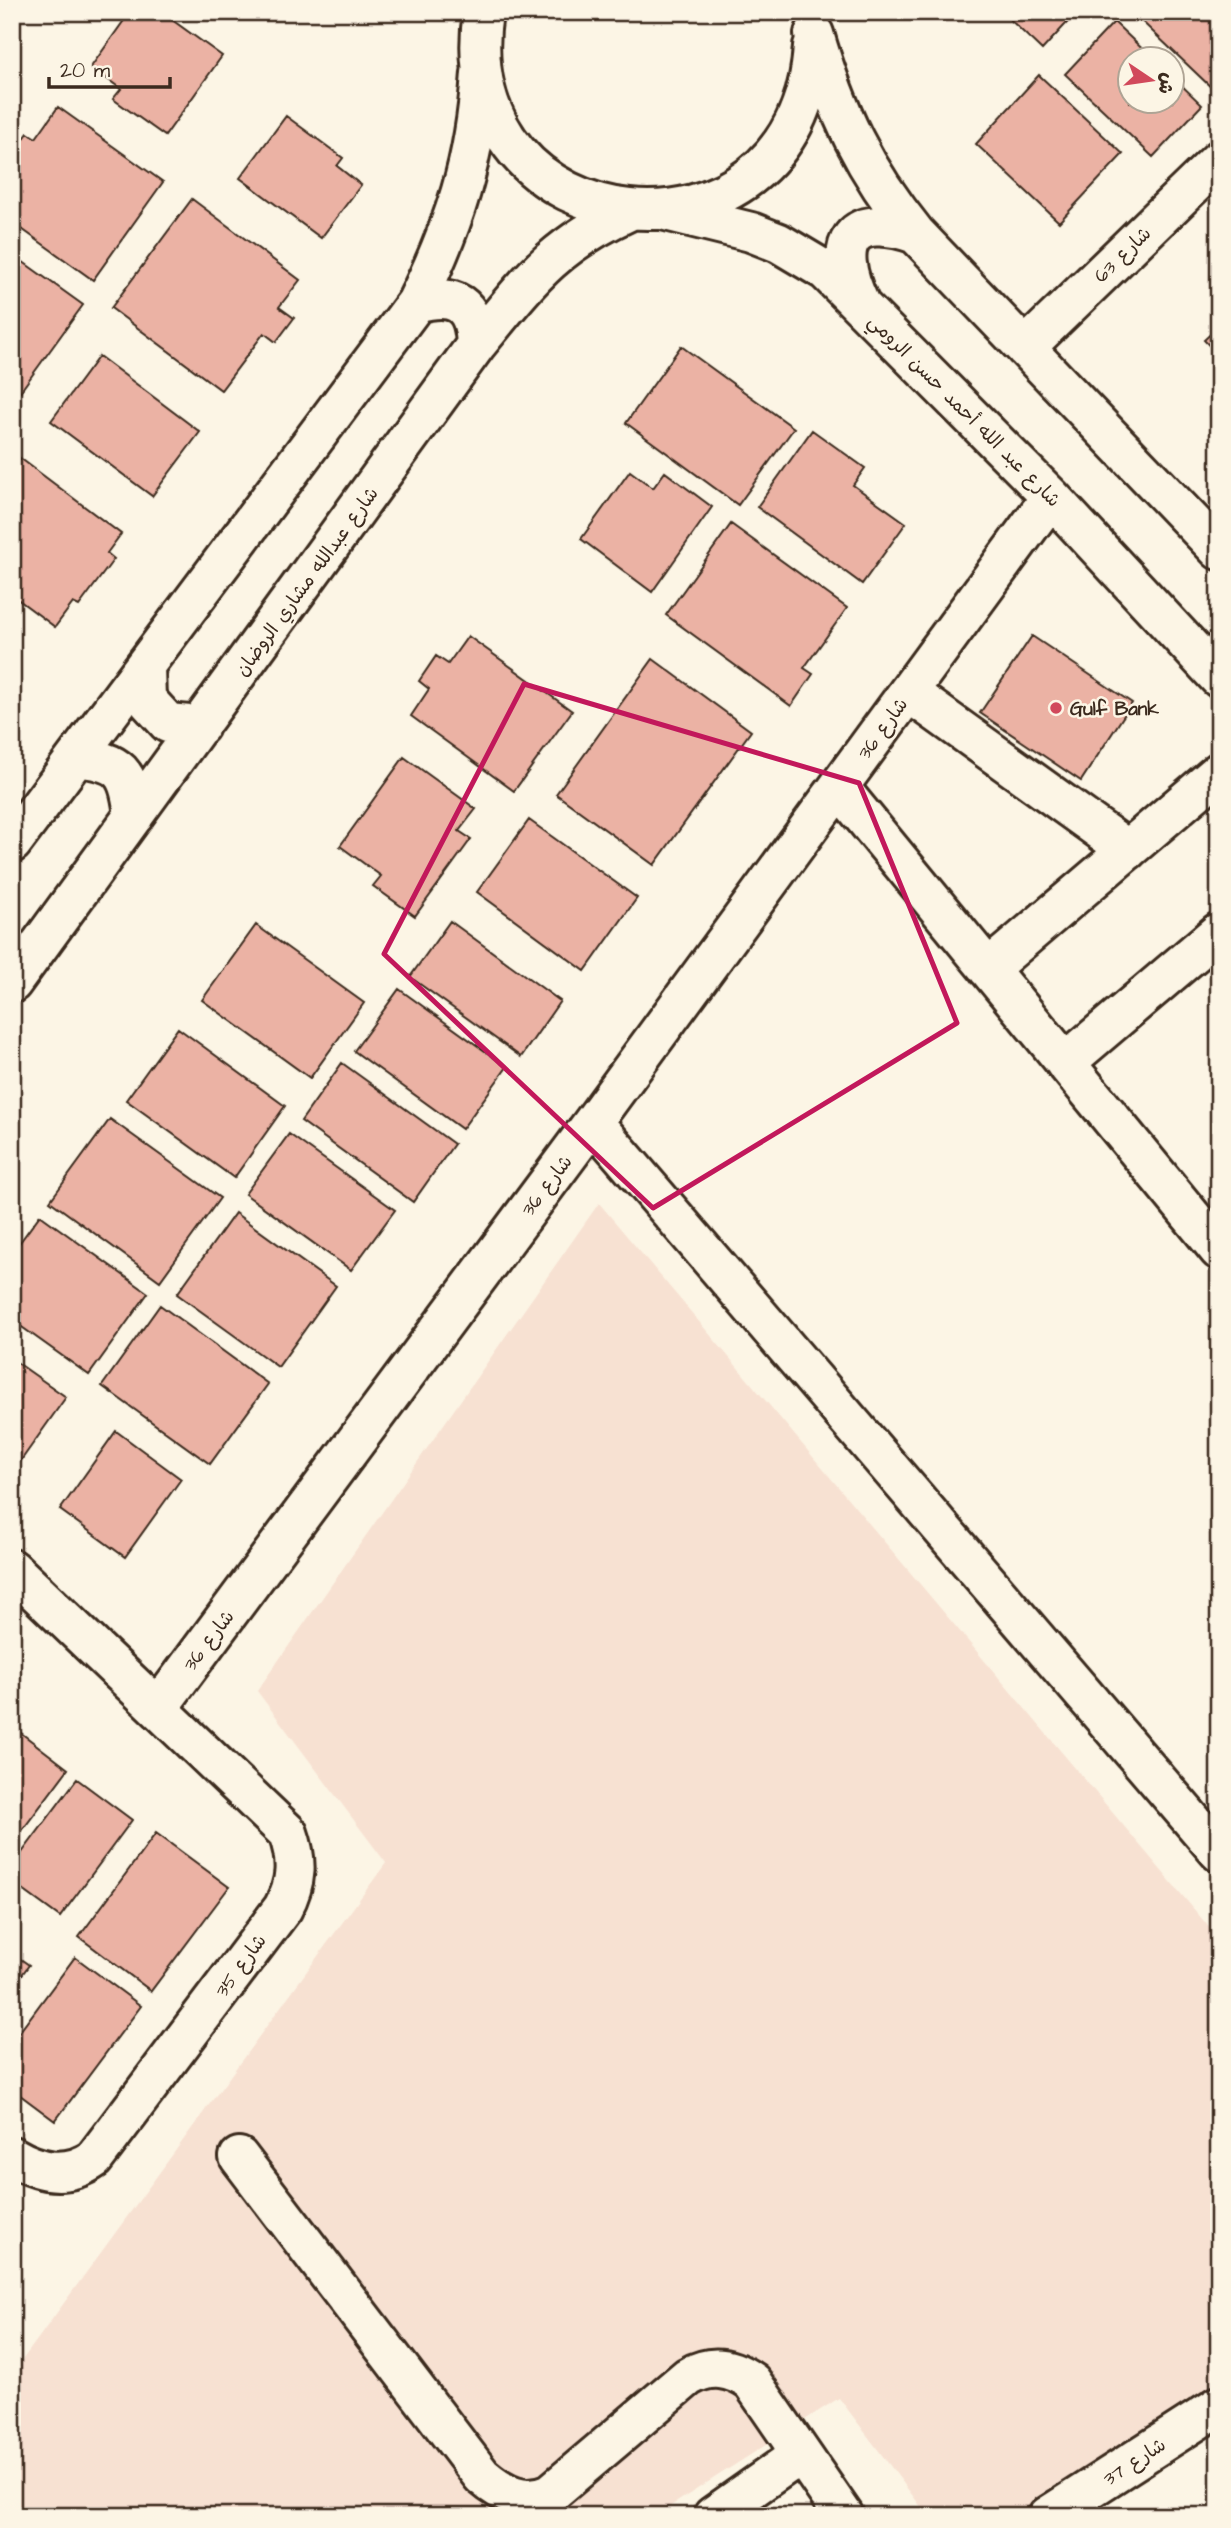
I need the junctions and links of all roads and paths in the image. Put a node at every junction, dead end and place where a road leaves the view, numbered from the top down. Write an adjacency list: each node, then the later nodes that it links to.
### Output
1 (483, 12): 3 (street)
2 (812, 18): 5 (street); 6 (street)
3 (481, 73): 5 (street, شارع عبد الله أحمد حسن الرومي); 7 (street)
4 (1219, 160): 10 (street, شارع 63)
5 (648, 211): 8 (street, شارع عبد الله أحمد حسن الرومي); 9 (street, شارع عبدالله مشاري الروضان)
6 (916, 233): 8 (street); 10 (street)
7 (416, 303): 9 (street); 13 (street)
8 (860, 303): 11 (street, شارع عبد الله أحمد حسن الرومي)
9 (476, 345): 16 (street, شارع عبدالله مشاري الروضان)
10 (1025, 348): 12 (street)
11 (1051, 497): 14 (street, شارع عبد الله أحمد حسن الرومي); 15 (street, شارع 36)
12 (1219, 550)
13 (145, 667): 16 (street); 17 (street)
14 (1219, 678)
15 (908, 692): 19 (street, شارع 36); 22 (street)
16 (200, 726): 20 (street, شارع عبدالله مشاري الروضان)
17 (77, 757): 20 (street); 21 (street)
18 (1215, 780): 22 (street)
19 (839, 787): 24 (street); 27 (street, شارع 36)
20 (134, 816): 25 (street, شارع عبدالله مشاري الروضان)
21 (12, 843)
22 (1128, 850): 24 (street)
23 (1219, 932): 26 (street)
24 (988, 969): 26 (street)
25 (12, 983)
26 (1065, 1063): 28 (street)
27 (593, 1122): 30 (street, شارع 36); 31 (street)
28 (1219, 1250)
29 (12, 1569): 30 (street)
30 (158, 1708): 32 (street, شارع 35)
31 (1219, 1852)
32 (12, 2156)
33 (239, 2157): 35 (street)
34 (1219, 2406): 38 (street, شارع 37)
35 (801, 2454): 36 (street); 37 (street)
36 (713, 2516)
37 (844, 2516)
38 (1048, 2516)

